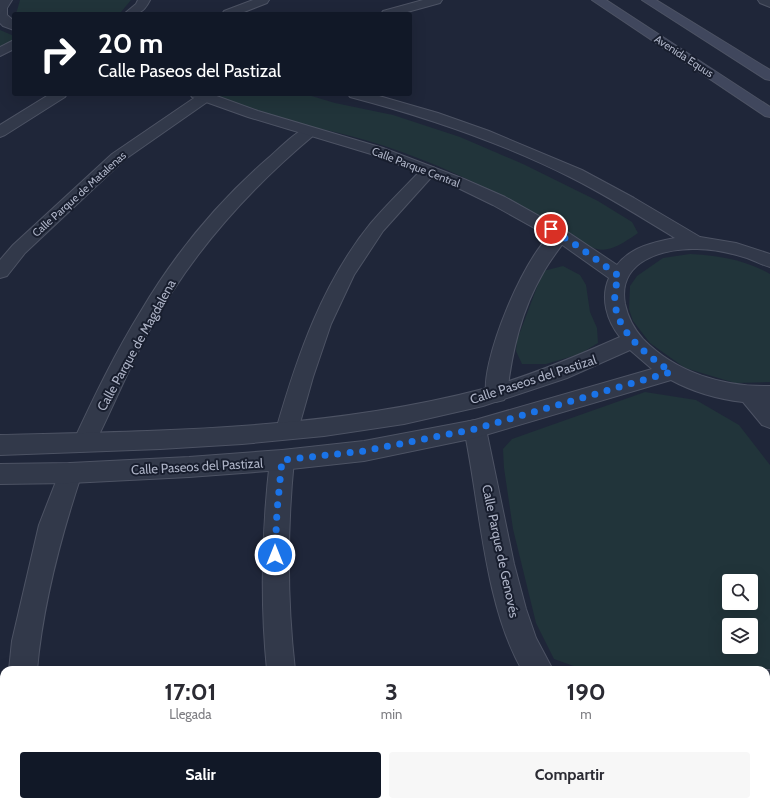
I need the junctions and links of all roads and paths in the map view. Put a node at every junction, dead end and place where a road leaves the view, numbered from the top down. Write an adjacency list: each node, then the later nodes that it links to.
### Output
1 (6, 0): 12 (street)
2 (144, 0): 9 (street)
3 (263, 0): 10 (street)
4 (436, 0): 11 (street)
5 (598, 0): 20 (main road, Avenida Equus)
6 (648, 0): 16 (main road)
7 (764, 0): 8 (street)
8 (770, 3)
9 (135, 12)
10 (233, 12)
11 (393, 12)
12 (0, 16): 13 (street)
13 (12, 25)
14 (12, 45): 15 (street)
15 (0, 52)
16 (770, 76)
17 (57, 96): 21 (street)
18 (201, 96): 22 (street, Calle Parque Central); 27 (street, Calle Parque de Matalenas)
19 (362, 96): 25 (street)
20 (770, 113)
21 (0, 132)
22 (309, 132): 23 (street, Calle Parque Central); 36 (street, Calle Parque de Magdalena)
23 (429, 171): 24 (street, Calle Parque Central); 35 (street)
24 (560, 235): 28 (street, Calle Parque Central); 31 (street)
25 (696, 243): 26 (street); 28 (street)
26 (770, 260)
27 (0, 272)
28 (619, 276): 29 (street)
29 (633, 340): 30 (street); 31 (street, Calle Paseos del Pastizal)
30 (671, 372): 32 (street); 34 (street, Calle Paseos del Pastizal)
31 (496, 394): 35 (street, Calle Paseos del Pastizal)
32 (760, 394): 33 (street)
33 (770, 418)
34 (475, 429): 38 (street, Calle Paseos del Pastizal); 43 (street, Calle Parque de Genovés)
35 (287, 430): 36 (street, Calle Paseos del Pastizal)
36 (84, 442): 37 (street, Calle Paseos del Pastizal)
37 (0, 445)
38 (282, 460): 39 (street, Calle Paseos del Pastizal); 42 (street)
39 (70, 473): 40 (street, Calle Paseos del Pastizal); 41 (street)
40 (0, 474)
41 (23, 666)
42 (280, 666)
43 (537, 666)

